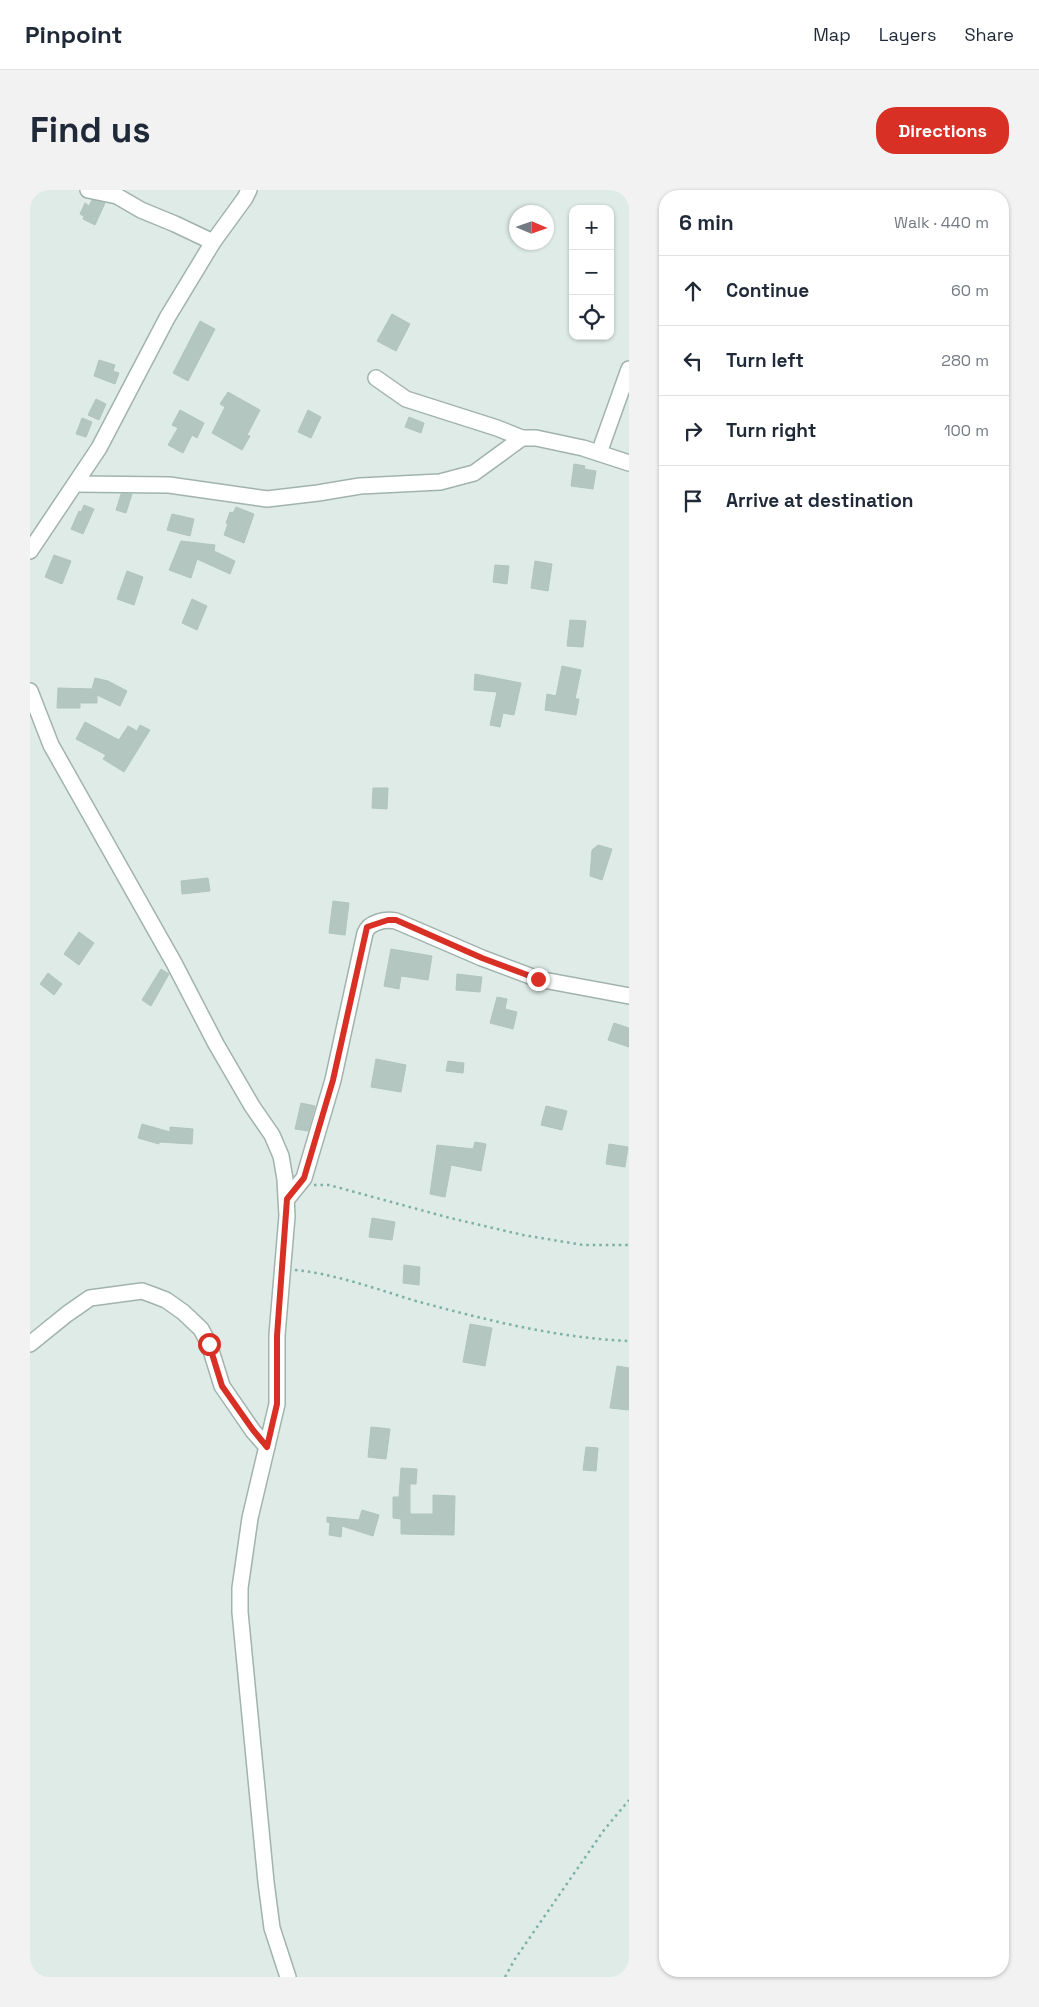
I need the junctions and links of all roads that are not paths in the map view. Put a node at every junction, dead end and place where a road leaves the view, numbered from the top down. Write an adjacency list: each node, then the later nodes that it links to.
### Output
1 (88, 190): 3 (street)
2 (249, 190): 3 (street)
3 (213, 242): 9 (street)
4 (629, 370): 7 (street)
5 (376, 378): 6 (street)
6 (522, 438): 7 (street); 9 (street)
7 (599, 453): 8 (street)
8 (629, 463)
9 (76, 484): 10 (street)
10 (30, 551)
11 (30, 692): 13 (street)
12 (629, 996): 13 (street)
13 (293, 1194): 15 (street)
14 (30, 1344): 15 (street)
15 (267, 1447): 16 (street)
16 (288, 1977)

